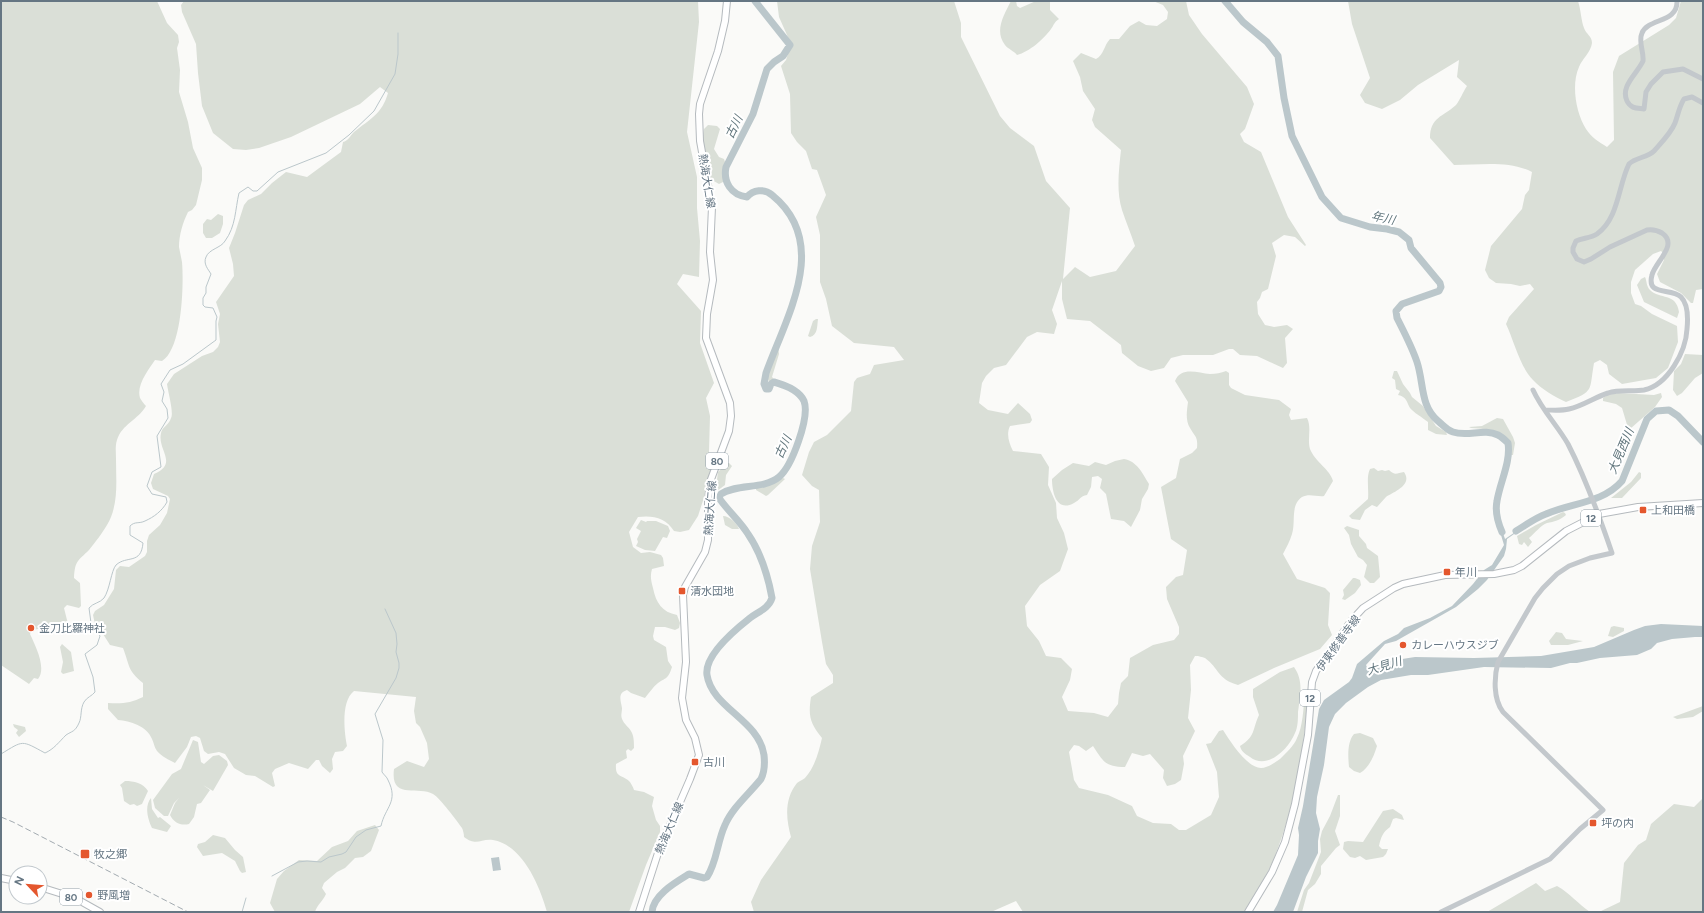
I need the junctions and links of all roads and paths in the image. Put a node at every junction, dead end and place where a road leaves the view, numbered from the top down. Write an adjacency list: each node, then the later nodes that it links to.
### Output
1 (727, 1): 11 (main road, 熱海大仁線 / 80)
2 (1677, 1): 3 (street)
3 (1703, 79)
4 (1703, 103): 6 (street)
5 (1533, 390): 6 (street)
6 (1545, 410): 8 (street)
7 (1703, 503): 8 (main road, 伊東修善寺線 / 12)
8 (1599, 514): 12 (main road, 伊東修善寺線 / 12); 13 (street)
9 (48, 890): 10 (main road, 80)
10 (100, 912)
11 (639, 912)
12 (1248, 912)
13 (1441, 912)

